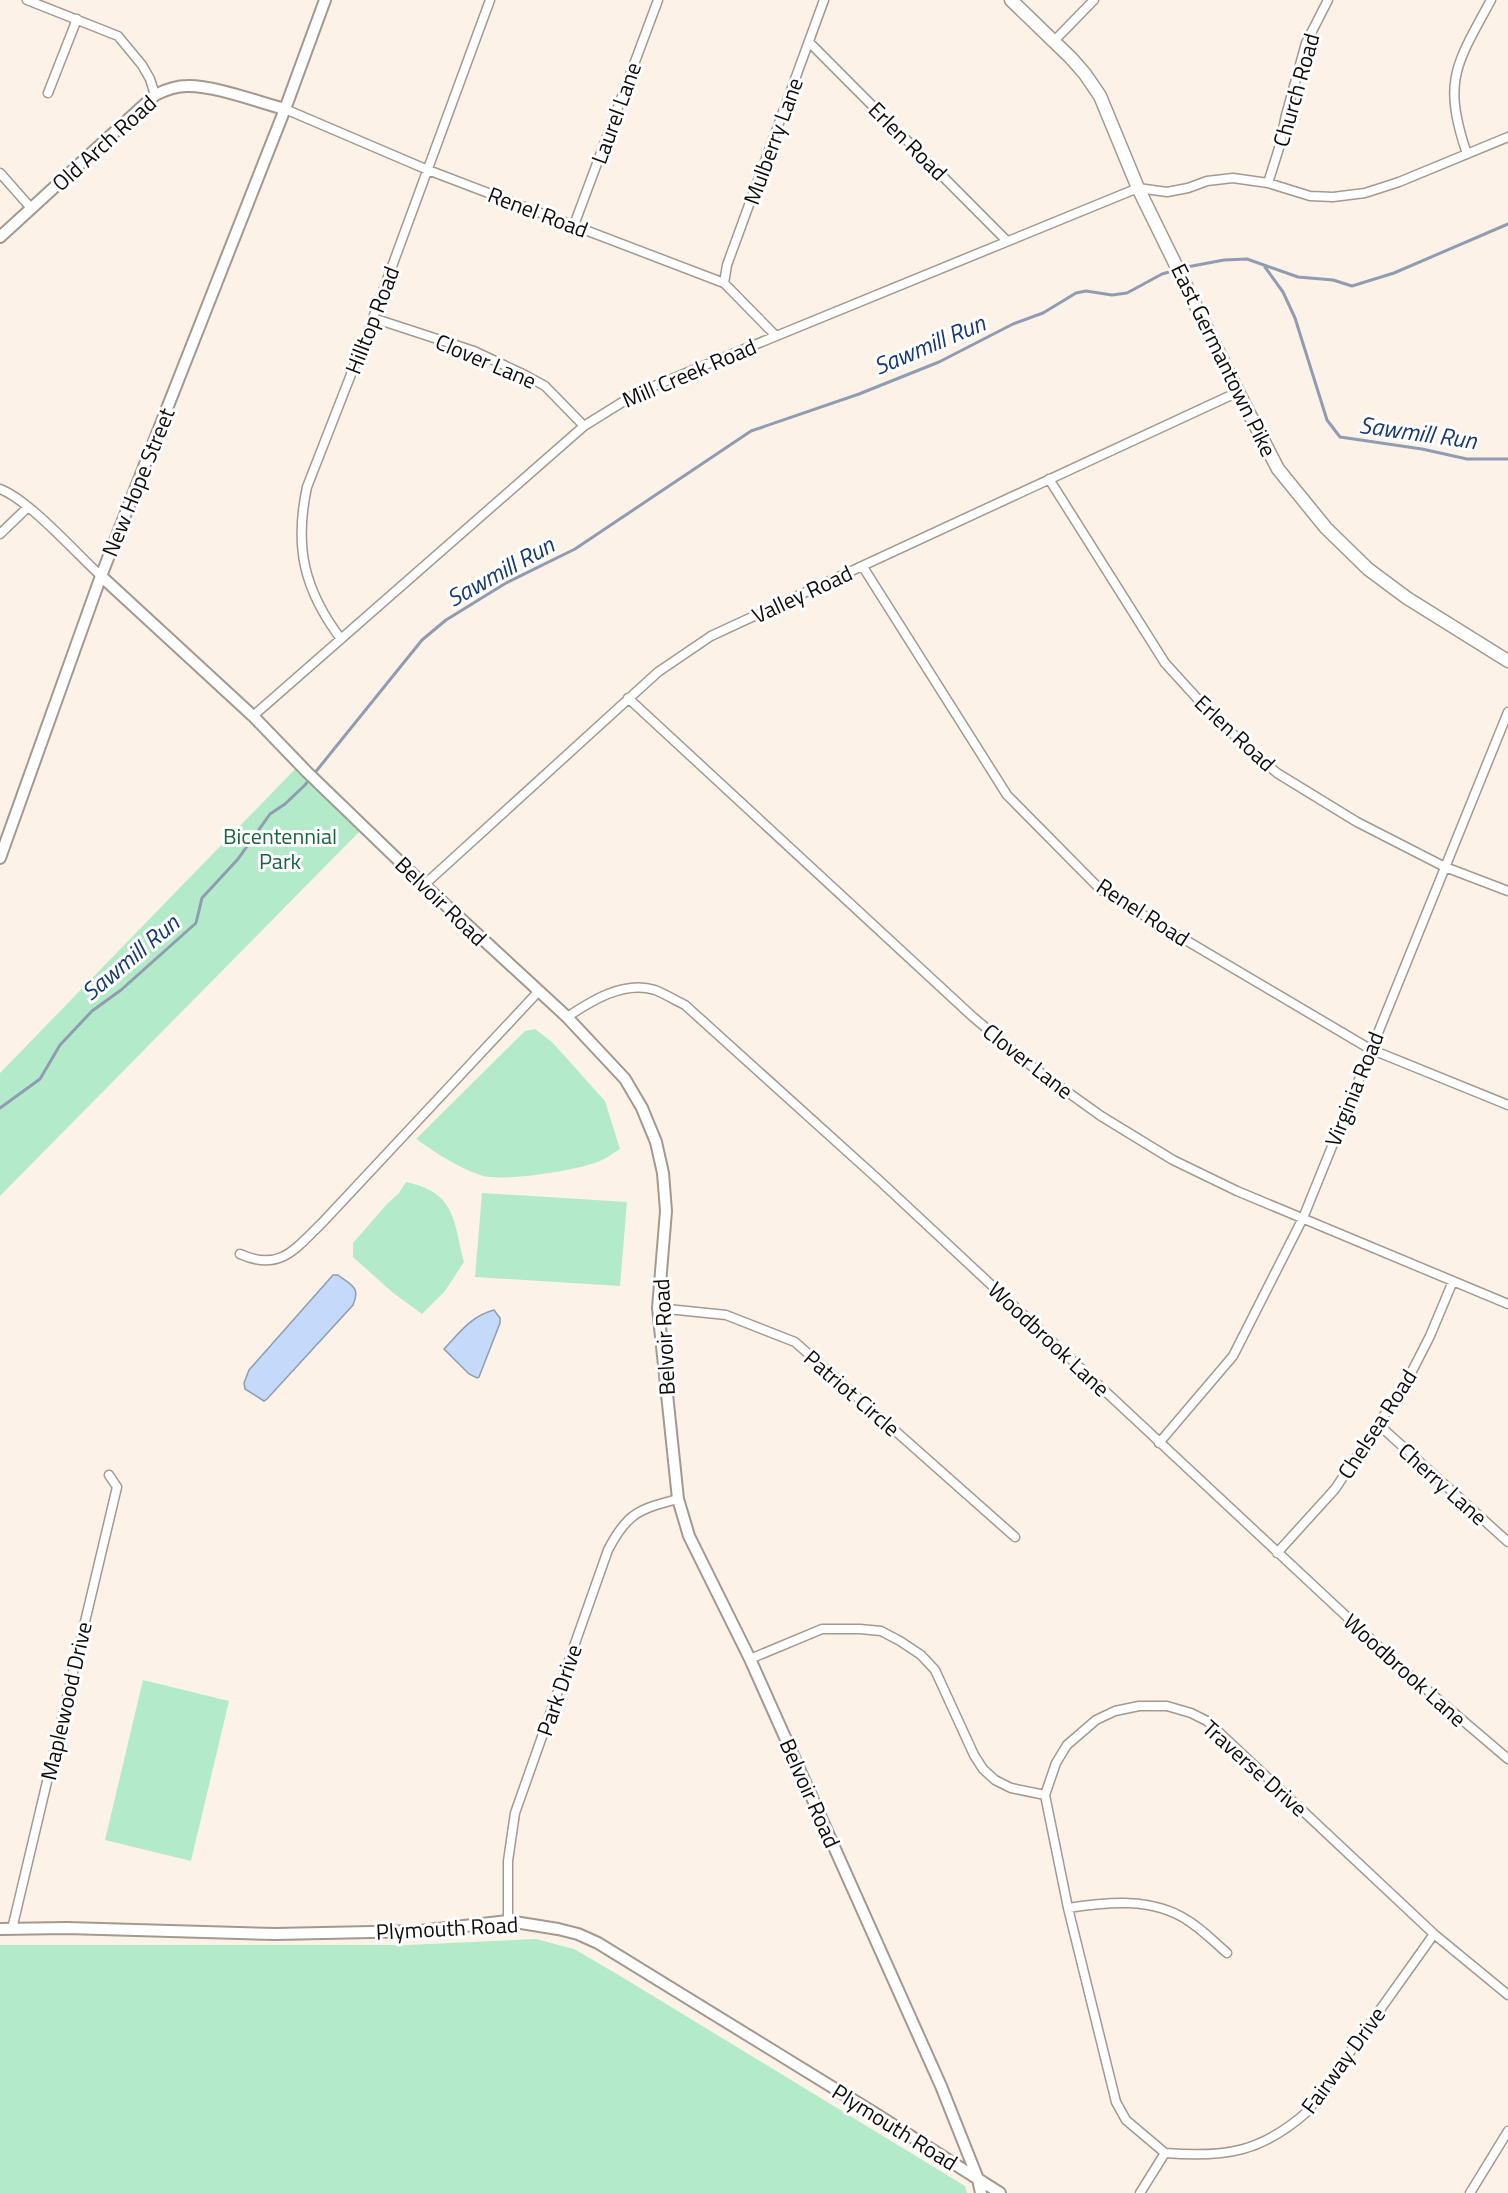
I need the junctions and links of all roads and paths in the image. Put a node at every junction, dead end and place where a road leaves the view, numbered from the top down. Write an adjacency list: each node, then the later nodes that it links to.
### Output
1 (27, 0): 10 (street)
2 (325, 0): 15 (street)
3 (490, 0): 18 (street, Hilltop Road)
4 (658, 0): 23 (street, Laurel Lane)
5 (824, 0): 12 (street, Mulberry Lane)
6 (1011, 0): 11 (main road, East Germantown Pike)
7 (1094, 0): 11 (street)
8 (1328, 0): 20 (street, Church Road)
9 (1491, 0): 17 (street)
10 (77, 19): 13 (street); 14 (street)
11 (1054, 41): 21 (main road, East Germantown Pike)
12 (809, 42): 25 (street, Erlen Road); 26 (street, Mulberry Lane)
13 (48, 93)
14 (155, 95): 15 (street, Old Arch Road); 22 (street, Old Arch Road)
15 (285, 109): 18 (street, Renel Road); 36 (street, New Hope Street)
16 (1508, 138): 17 (street)
17 (1467, 154): 20 (street)
18 (428, 170): 23 (street, Renel Road); 27 (street, Hilltop Road)
19 (0, 173): 22 (street)
20 (1268, 183): 21 (street)
21 (1138, 188): 25 (street, Mill Creek Road); 29 (main road, East Germantown Pike)
22 (31, 208): 24 (street, Old Arch Road)
23 (573, 225): 26 (street, Renel Road)
24 (0, 237)
25 (1007, 241): 28 (street, Mill Creek Road)
26 (724, 283): 28 (street, Renel Road)
27 (373, 318): 30 (street, Clover Lane); 37 (street, Hilltop Road)
28 (776, 336): 30 (street, Mill Creek Road)
29 (1238, 392): 31 (street, Valley Road); 38 (main road, East Germantown Pike)
30 (584, 426): 37 (street, Mill Creek Road)
31 (1049, 479): 35 (street, Valley Road); 43 (street, Erlen Road)
32 (0, 489): 33 (street)
33 (28, 507): 34 (street); 36 (street)
34 (0, 534)
35 (862, 567): 39 (street, Valley Road); 48 (street, Renel Road)
36 (101, 576): 41 (street, Belvoir Road); 42 (street, New Hope Street)
37 (341, 639): 41 (street, Mill Creek Road)
38 (1508, 661)
39 (628, 698): 44 (street, Valley Road); 50 (street, Clover Lane)
40 (1508, 712): 43 (street, Virginia Road)
41 (253, 716): 44 (street, Belvoir Road)
42 (0, 858)
43 (1445, 867): 45 (street, Erlen Road); 48 (street, Virginia Road)
44 (424, 885): 46 (street, Belvoir Road)
45 (1508, 891)
46 (538, 992): 47 (street, Belvoir Road); 51 (street)
47 (567, 1017): 54 (street, Belvoir Road); 56 (street, Woodbrook Lane)
48 (1370, 1049): 49 (street, Renel Road); 50 (street, Virginia Road)
49 (1508, 1105)
50 (1303, 1218): 52 (street, Clover Lane); 56 (street, Virginia Road)
51 (240, 1254)
52 (1453, 1281): 53 (street, Clover Lane); 55 (street, Chelsea Road)
53 (1508, 1304)
54 (658, 1308): 58 (street, Belvoir Road); 59 (street, Patriot Circle)
55 (1379, 1425): 60 (street, Cherry Lane); 61 (street, Chelsea Road)
56 (1159, 1443): 61 (street, Woodbrook Lane)
57 (109, 1475): 68 (street, Maplewood Drive)
58 (678, 1499): 62 (street, Belvoir Road); 66 (street, Park Drive)
59 (1016, 1537)
60 (1508, 1542)
61 (1277, 1552): 63 (street, Woodbrook Lane)
62 (750, 1659): 64 (street); 74 (street, Belvoir Road)
63 (1508, 1759)
64 (1045, 1795): 65 (street); 69 (street, Traverse Drive)
65 (1068, 1908): 70 (street); 73 (street)
66 (508, 1921): 68 (street, Plymouth Road); 74 (street, Plymouth Road)
67 (0, 1929): 68 (street, Plymouth Road)
68 (12, 1929)
69 (1434, 1934): 71 (street, Traverse Drive); 73 (street, Fairway Drive)
70 (1227, 1953)
71 (1508, 1995)
72 (1508, 2131): 78 (street)
73 (1165, 2153): 77 (street)
74 (978, 2179): 75 (street, Belvoir Road); 76 (street, Plymouth Road)
75 (981, 2193)
76 (1000, 2193)
77 (1140, 2193)
78 (1470, 2193)

